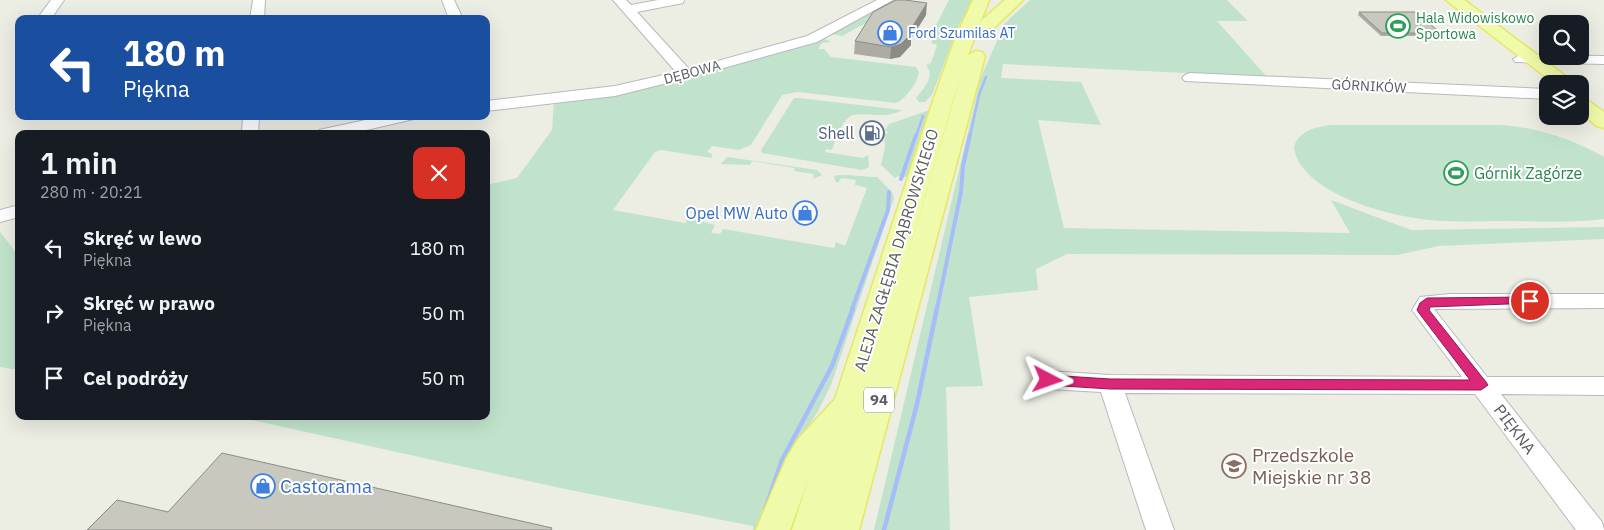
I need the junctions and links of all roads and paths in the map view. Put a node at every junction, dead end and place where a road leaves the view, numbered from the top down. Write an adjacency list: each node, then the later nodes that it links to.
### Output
1 (58, 0): 12 (street)
2 (259, 0): 13 (street)
3 (448, 0): 14 (street)
4 (678, 0): 11 (street)
5 (887, 0): 18 (street, DĘBOWA)
6 (981, 0): 37 (main road, ALEJA ZAGŁĘBIA DĄBROWSKIEGO / 94)
7 (998, 0): 15 (main road, ALEJA ZAGŁĘBIA DĄBROWSKIEGO / 94)
8 (1015, 0): 15 (main road)
9 (1443, 0): 16 (main road)
10 (1454, 0): 16 (main road)
11 (623, 5): 18 (street)
12 (47, 15)
13 (257, 15)
14 (454, 15)
15 (988, 24): 40 (main road, ALEJA ZAGŁĘBIA DĄBROWSKIEGO / 94)
16 (1528, 60): 17 (street); 19 (main road); 20 (main road)
17 (1604, 60)
18 (686, 74): 24 (street, DĘBOWA)
19 (1544, 75)
20 (1552, 75)
21 (1190, 78): 22 (street, GÓRNIKÓW)
22 (1539, 94)
23 (1589, 100): 26 (main road)
24 (490, 101)
25 (1589, 111): 28 (main road)
26 (1604, 111)
27 (371, 120): 29 (street)
28 (1604, 122)
29 (338, 130)
30 (15, 212): 31 (street)
31 (0, 215)
32 (1604, 301): 35 (street, PIĘKNA)
33 (1048, 380): 34 (street)
34 (1110, 384): 35 (street); 41 (street)
35 (1481, 385): 36 (street); 42 (street, PIĘKNA)
36 (1604, 386)
37 (849, 400): 38 (main road); 39 (main road, ALEJA ZAGŁĘBIA DĄBROWSKIEGO / 94)
38 (772, 530)
39 (809, 530)
40 (842, 530)
41 (1160, 530)
42 (1592, 530)

